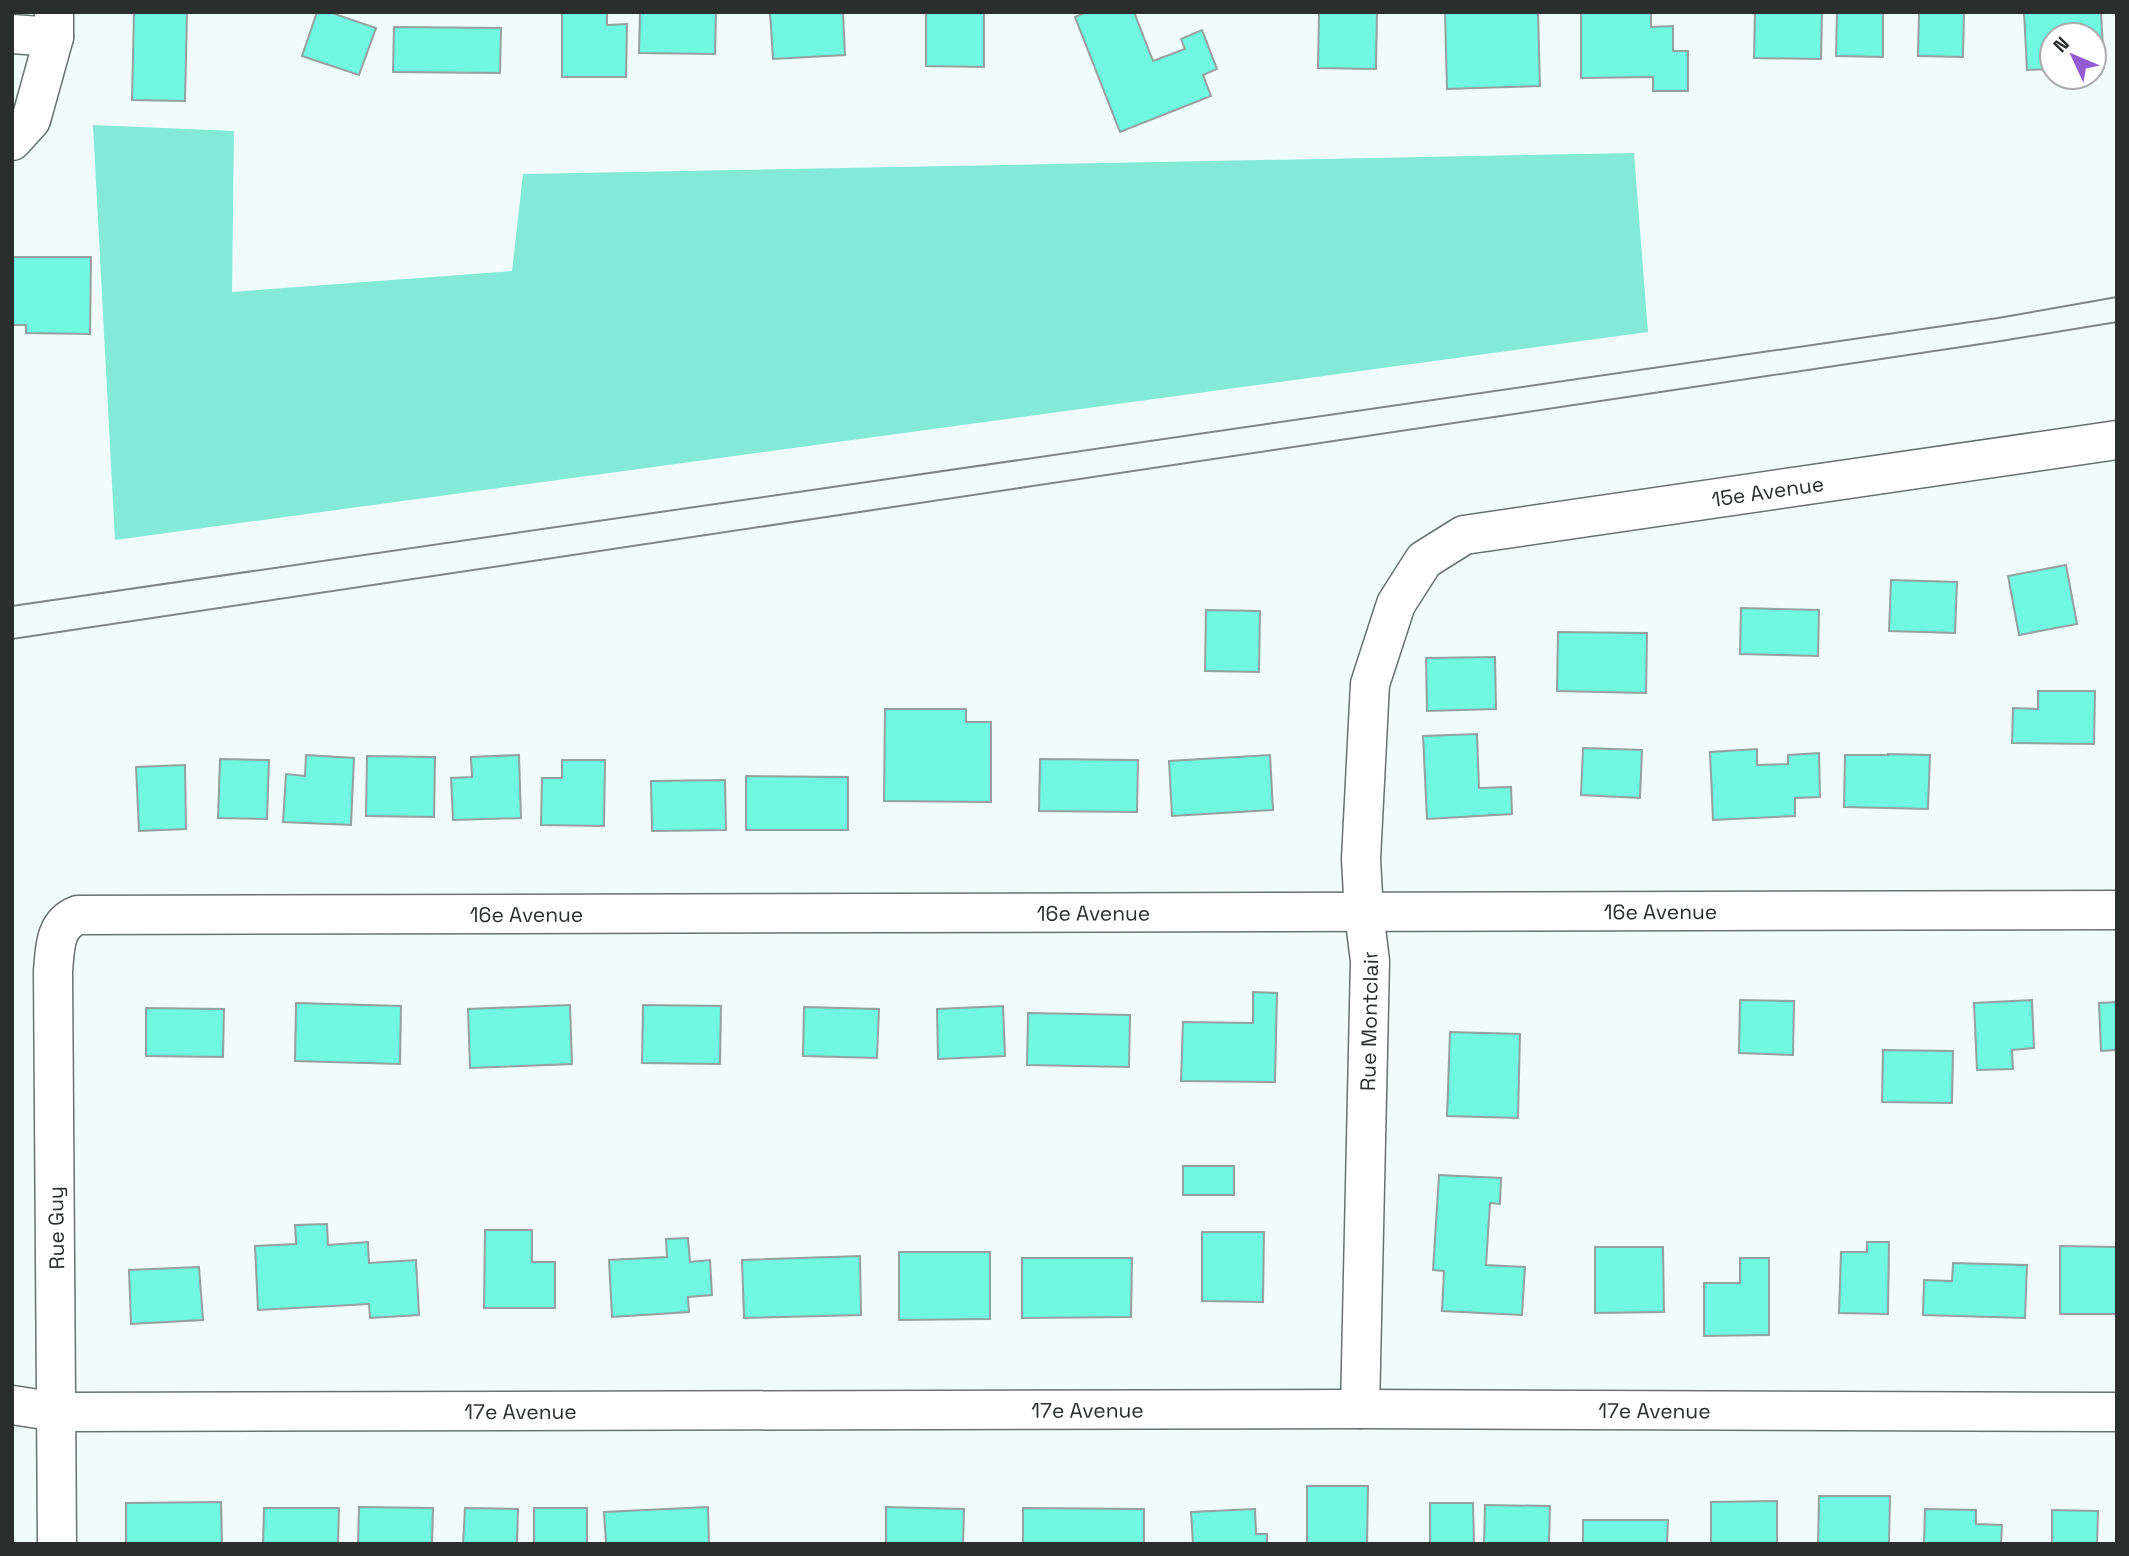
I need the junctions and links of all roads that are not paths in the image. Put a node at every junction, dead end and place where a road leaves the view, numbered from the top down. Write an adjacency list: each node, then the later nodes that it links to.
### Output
1 (54, 25): 2 (street); 3 (street)
2 (12, 34)
3 (12, 141)
4 (2117, 440): 5 (street, 15e Avenue)
5 (1424, 559): 7 (street, Rue Montclair)
6 (2117, 910): 7 (street, 16e Avenue)
7 (1364, 913): 8 (street, 16e Avenue); 10 (street, Rue Montclair)
8 (70, 918): 11 (street, Rue Guy)
9 (12, 1405): 11 (street, 17e Avenue)
10 (1360, 1409): 11 (street, 17e Avenue); 12 (street, 17e Avenue)
11 (58, 1412): 13 (street, Rue Guy)
12 (2117, 1412)
13 (57, 1544)

